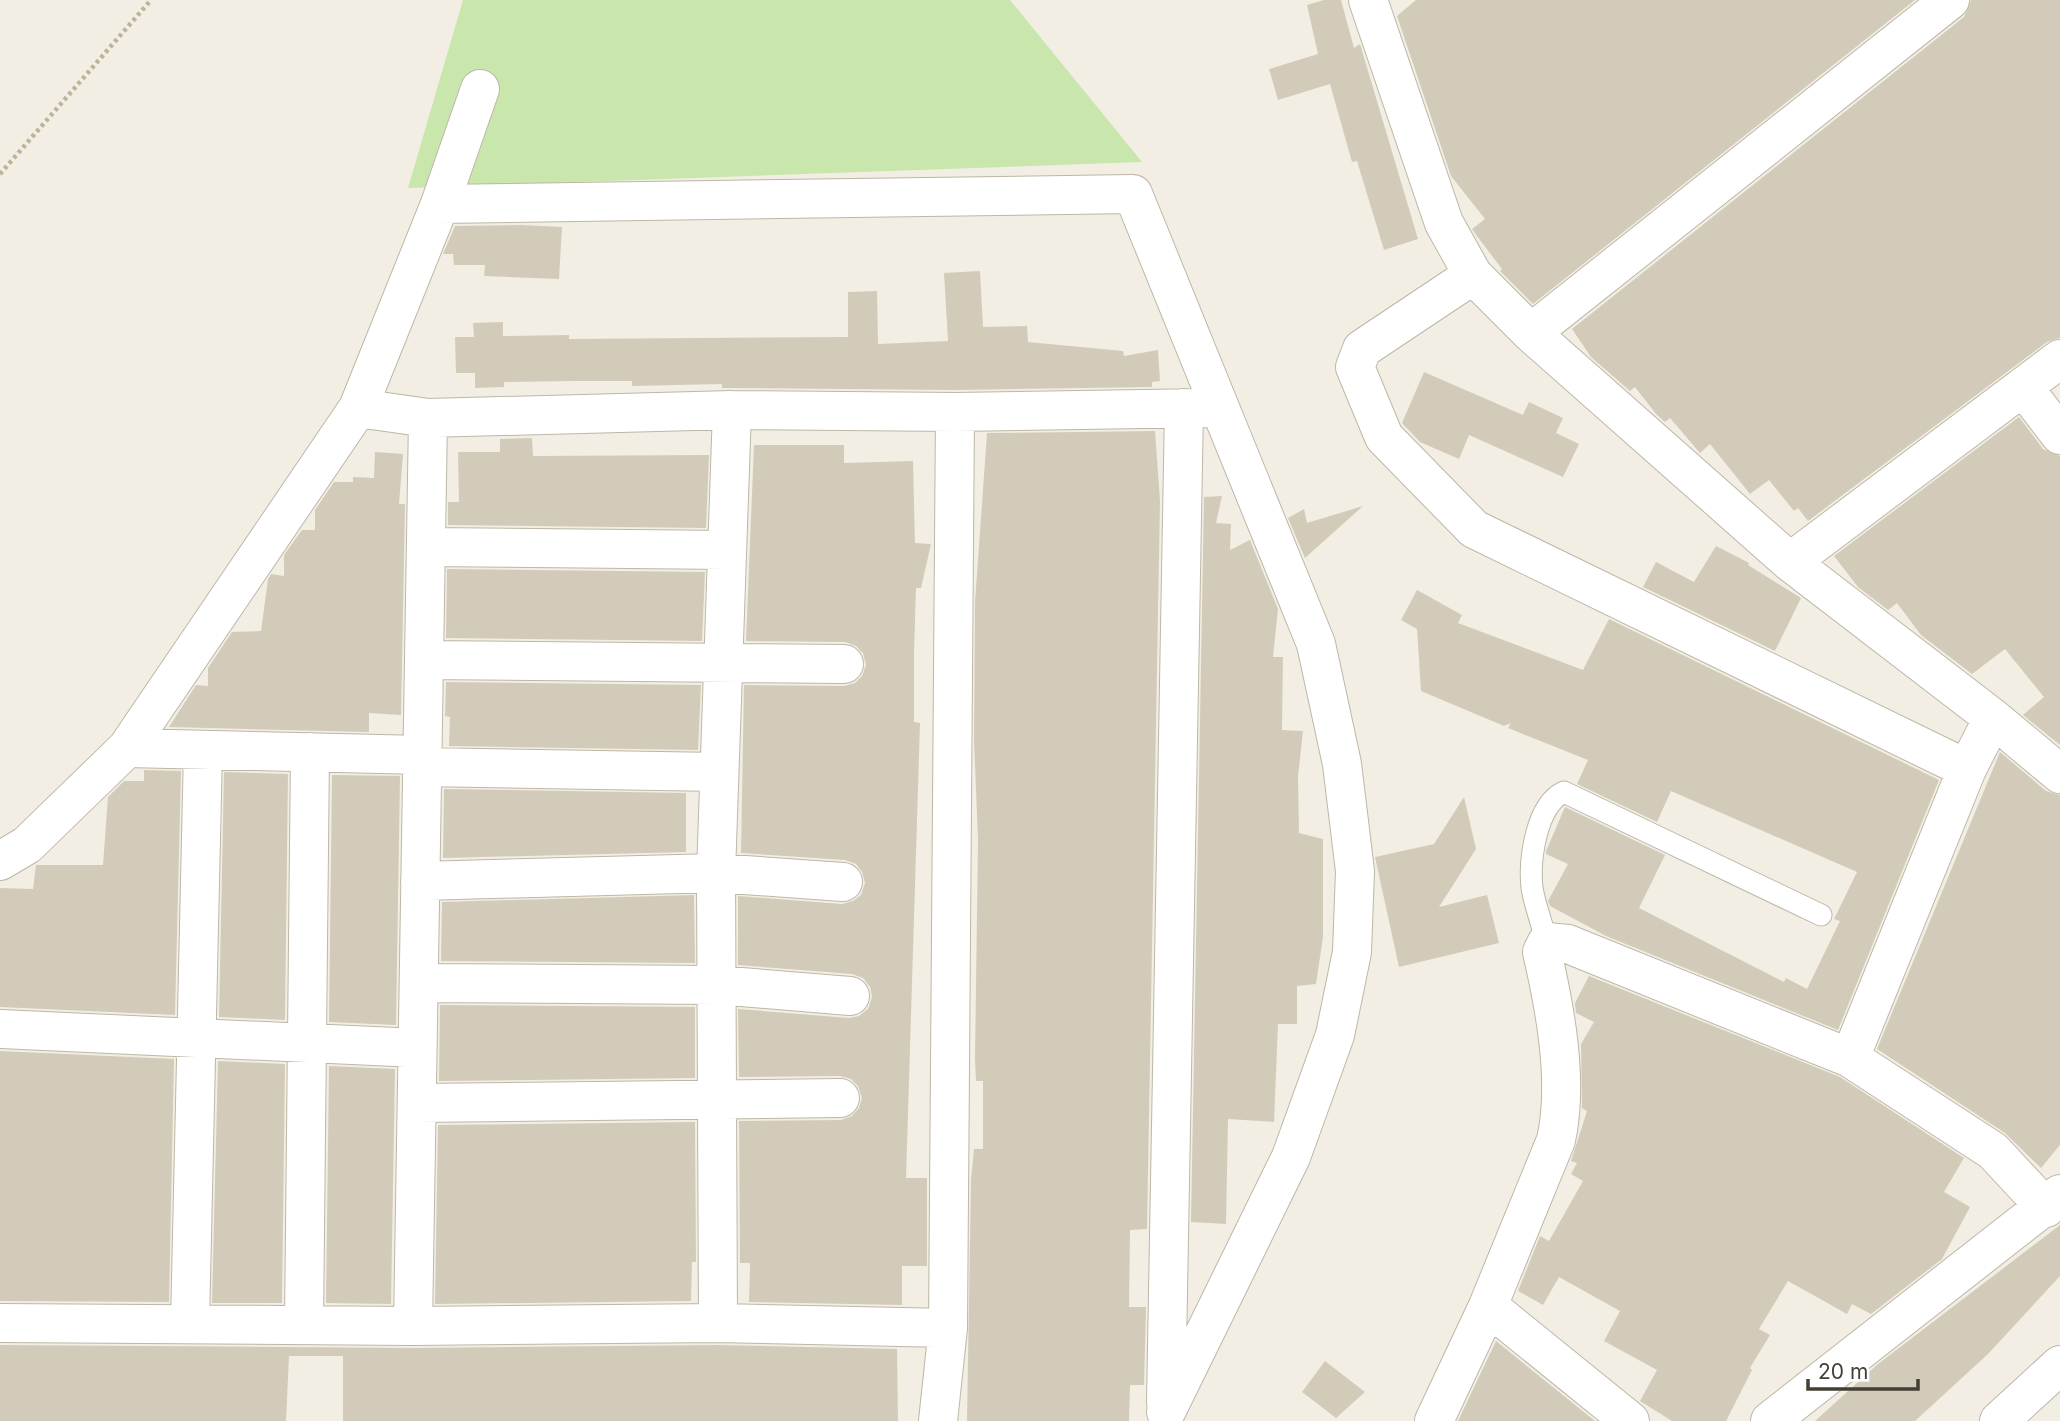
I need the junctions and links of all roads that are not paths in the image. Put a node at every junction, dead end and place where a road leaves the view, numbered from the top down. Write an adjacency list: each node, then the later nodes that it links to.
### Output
1 (1950, 0): 6 (street)
2 (1376, 5): 5 (street)
3 (480, 89): 4 (street)
4 (440, 204): 9 (street); 10 (street)
5 (1474, 275): 6 (street); 26 (street)
6 (1531, 333): 17 (street)
7 (2060, 359): 8 (street)
8 (2024, 388): 14 (street); 17 (street)
9 (358, 408): 13 (street); 22 (street)
10 (1202, 408): 12 (street); 55 (street); 55 (street)
11 (732, 410): 12 (street); 13 (street); 16 (street)
12 (955, 412): 53 (street)
13 (428, 418): 15 (street)
14 (2060, 435)
15 (426, 547): 16 (street); 18 (street)
16 (727, 550): 19 (street)
17 (1790, 562): 21 (street)
18 (424, 660): 19 (street); 25 (street)
19 (723, 663): 20 (street); 27 (street)
20 (844, 664)
21 (1993, 718): 26 (street); 28 (street)
22 (127, 748): 23 (street); 29 (street)
23 (203, 750): 24 (street); 39 (street)
24 (310, 752): 25 (street); 40 (street)
25 (422, 761): 27 (street); 31 (street)
26 (1967, 769): 42 (street)
27 (719, 772): 30 (street)
28 (2060, 774)
29 (0, 861)
30 (716, 873): 31 (street); 32 (street); 36 (street)
31 (420, 881): 35 (street)
32 (843, 882)
33 (1821, 915): 34 (lane)
34 (1547, 942): 42 (street); 47 (street)
35 (419, 983): 36 (street); 41 (street)
36 (717, 985): 37 (street); 44 (street)
37 (850, 996)
38 (0, 1029): 39 (street)
39 (195, 1038): 40 (street); 50 (street)
40 (306, 1043): 41 (street); 51 (street)
41 (417, 1048): 45 (street)
42 (1850, 1058): 46 (street)
43 (840, 1098): 44 (street)
44 (718, 1100): 45 (street); 48 (street)
45 (417, 1103): 52 (street)
46 (2053, 1201): 59 (street)
47 (1488, 1306): 57 (street); 58 (street)
48 (718, 1322): 52 (street); 53 (street)
49 (0, 1323): 50 (street)
50 (190, 1324): 51 (street)
51 (304, 1325): 52 (street)
52 (413, 1326)
53 (948, 1328): 56 (street)
54 (2060, 1365): 60 (street)
55 (1165, 1417)
56 (939, 1421)
57 (1434, 1421)
58 (1630, 1421)
59 (1770, 1421)
60 (1999, 1421)

